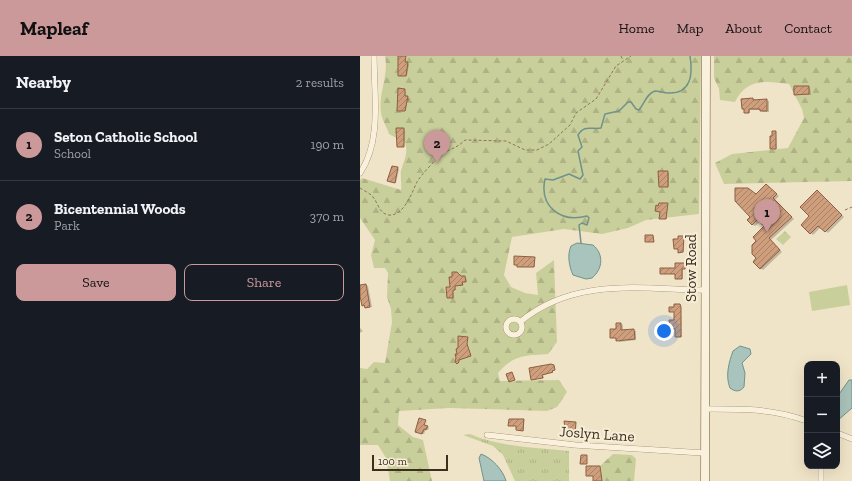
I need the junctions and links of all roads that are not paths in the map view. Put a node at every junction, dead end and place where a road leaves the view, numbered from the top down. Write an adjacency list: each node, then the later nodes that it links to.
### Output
1 (374, 56): 3 (street)
2 (706, 56): 4 (street, Stow Road)
3 (360, 173)
4 (705, 290): 5 (street); 6 (street, Stow Road)
5 (520, 322)
6 (705, 409): 7 (street); 11 (street, Stow Road)
7 (804, 420)
8 (840, 434): 10 (street)
9 (487, 435): 11 (street, Joslyn Lane)
10 (852, 439)
11 (704, 453): 13 (street, Stow Road)
12 (821, 469): 14 (street)
13 (705, 481)
14 (821, 481)

